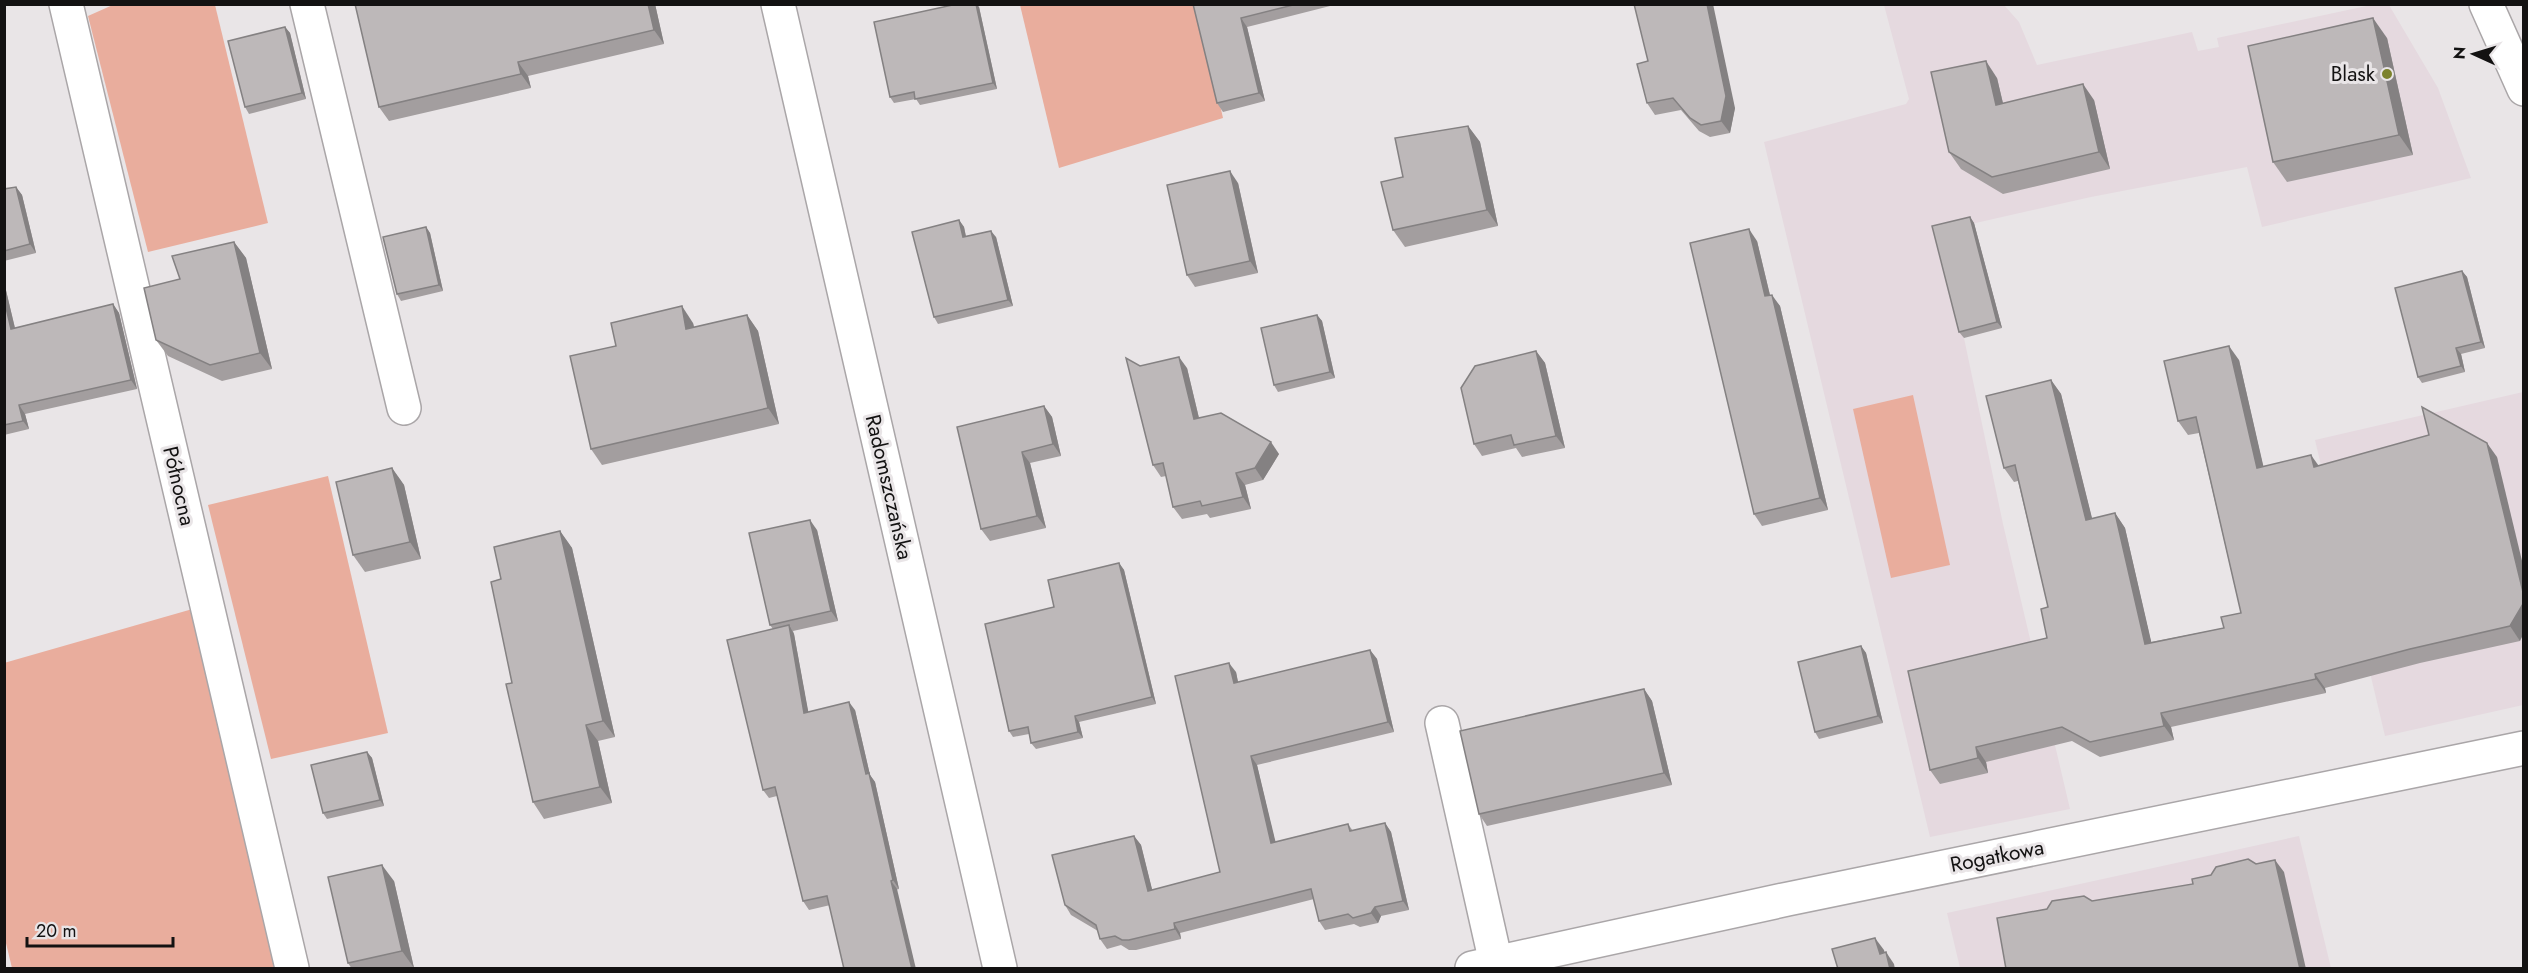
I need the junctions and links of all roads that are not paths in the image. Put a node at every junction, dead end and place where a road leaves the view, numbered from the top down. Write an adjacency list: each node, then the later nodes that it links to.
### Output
1 (66, 4): 10 (street, Północna)
2 (307, 4): 6 (street)
3 (777, 4): 11 (street, Radomszczańska)
4 (2486, 4): 5 (street)
5 (2523, 88)
6 (404, 408)
7 (1442, 723): 9 (street)
8 (2523, 748): 9 (street, Rogatkowa)
9 (1484, 966)
10 (291, 969)
11 (1000, 969)

